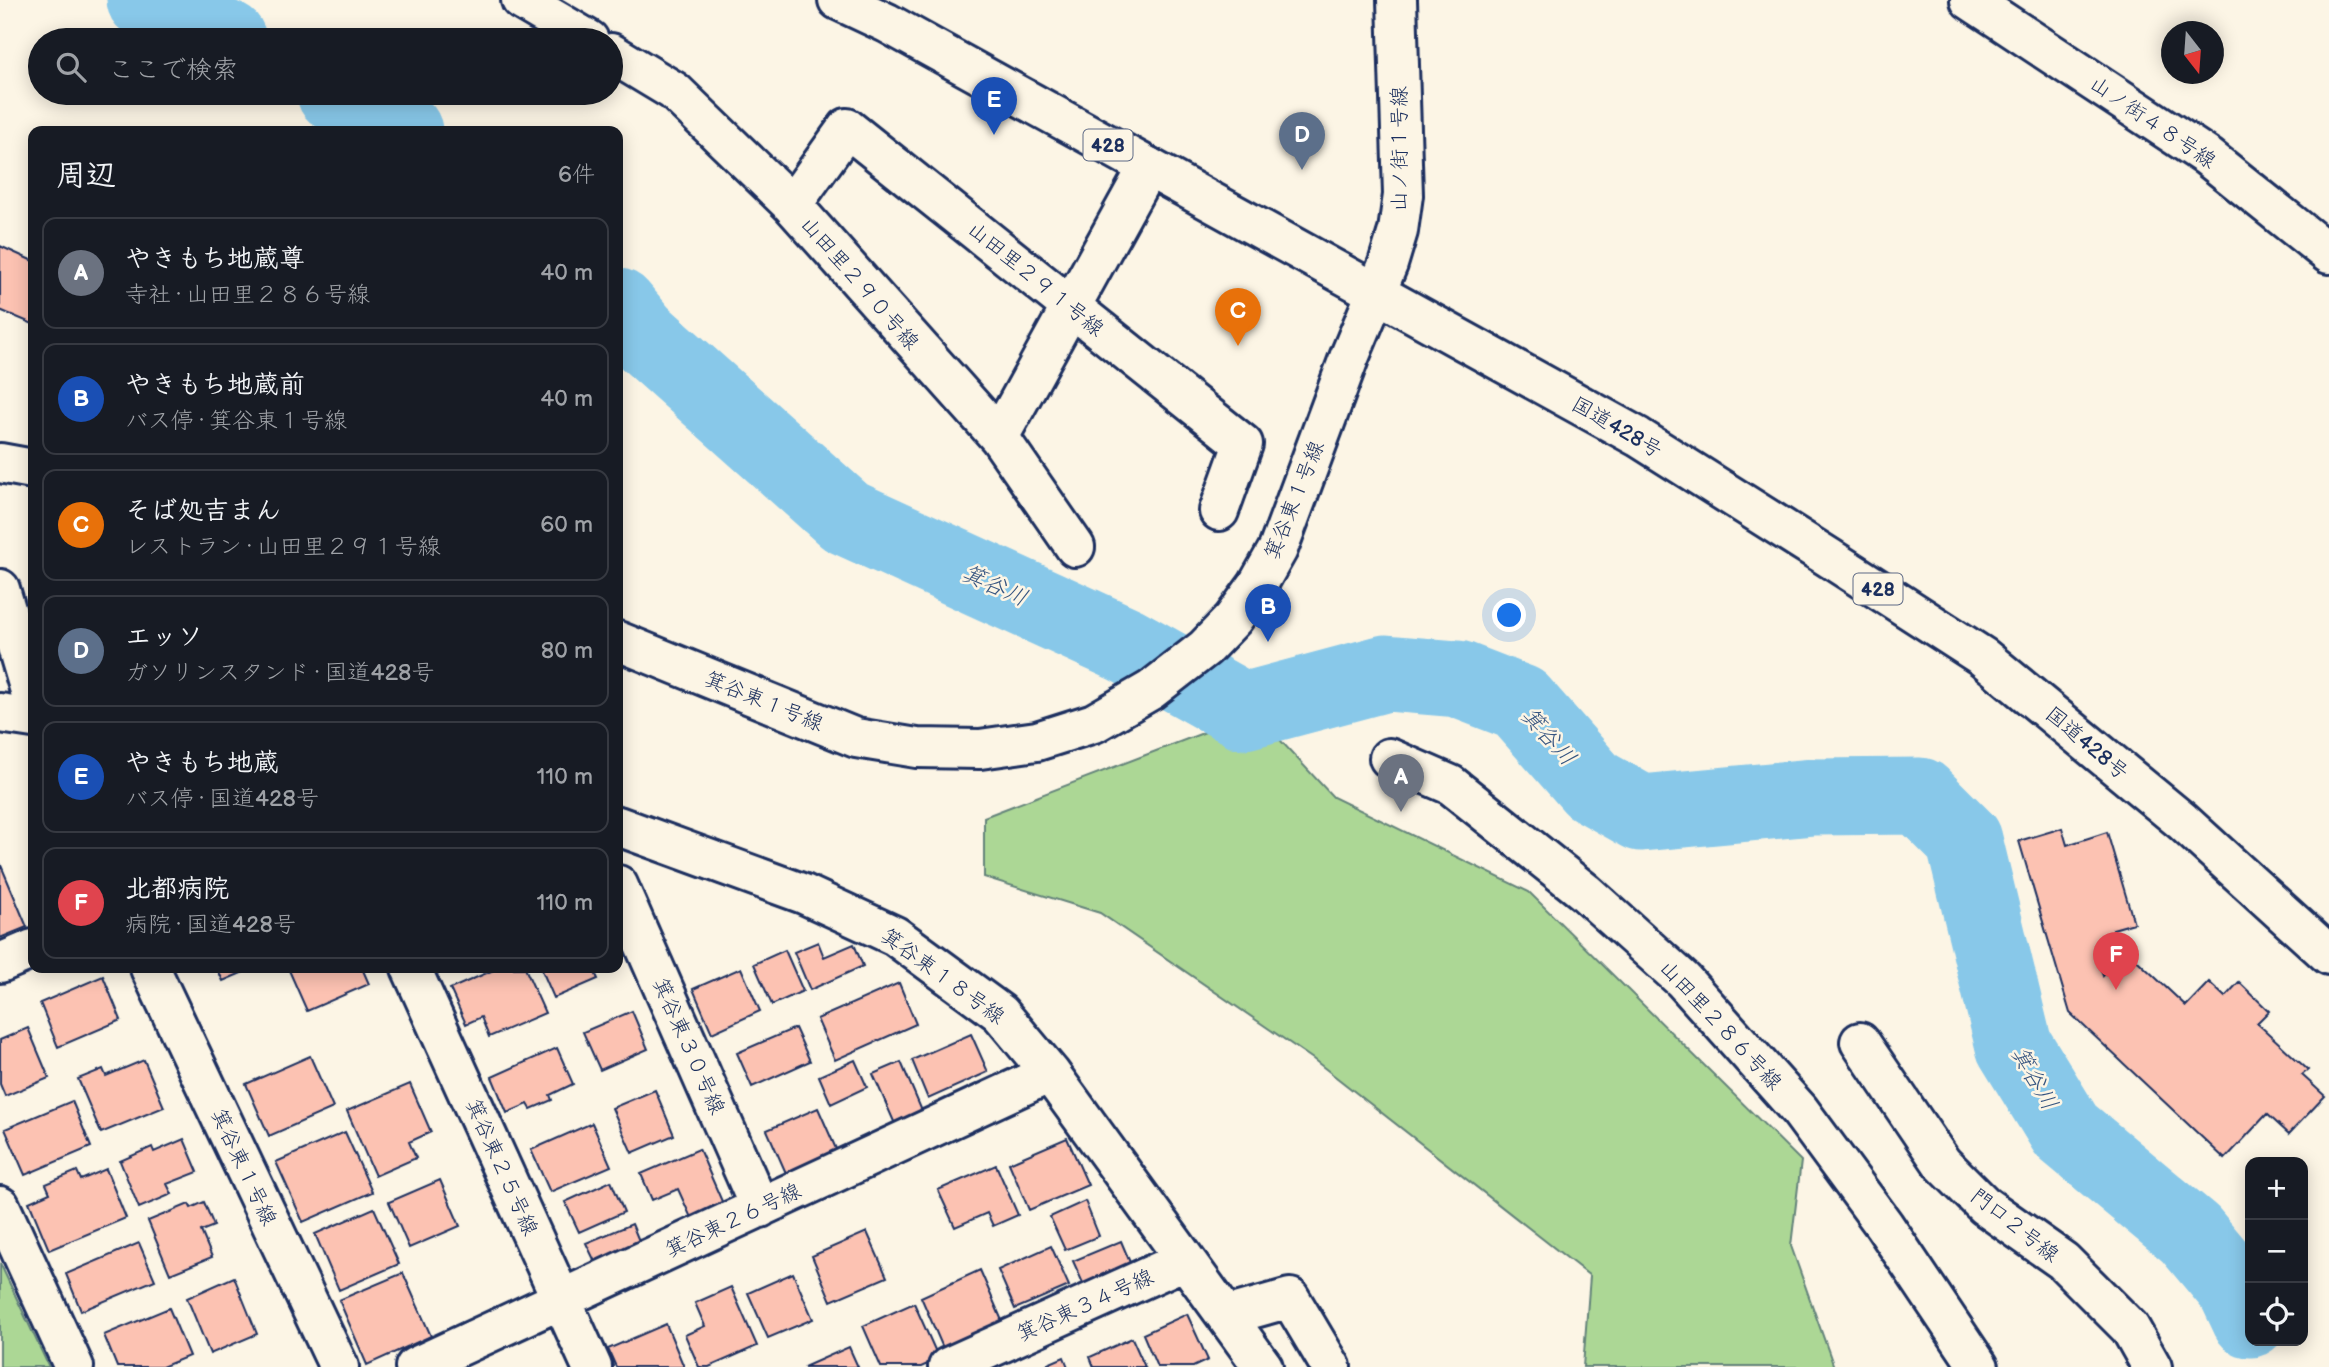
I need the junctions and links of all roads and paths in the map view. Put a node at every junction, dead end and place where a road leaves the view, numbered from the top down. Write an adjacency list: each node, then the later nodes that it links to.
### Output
1 (521, 0): 5 (main road)
2 (838, 0): 7 (main road, 国道428号 / 428)
3 (1397, 0): 10 (main road, 山ノ街１号線)
4 (1970, 0): 9 (main road, 山ノ街４８号線)
5 (569, 28)
6 (623, 60): 8 (main road, 山田里２９０号線)
7 (1148, 167): 10 (main road, 国道428号 / 428); 11 (main road)
8 (792, 205): 11 (main road, 山田里２９１号線); 12 (main road, 山田里２９０号線)
9 (2329, 254)
10 (1376, 295): 18 (main road, 箕谷東１号線); 26 (main road, 国道428号 / 428)
11 (1069, 306): 12 (main road); 15 (main road, 山田里２９１号線)
12 (999, 437): 16 (main road, 山田里２９０号線)
13 (0, 463): 14 (main road)
14 (28, 468)
15 (1219, 511)
16 (1075, 547)
17 (0, 589): 19 (main road)
18 (623, 642)
19 (28, 684)
20 (0, 713): 21 (main road)
21 (28, 717)
22 (1388, 758): 44 (main road, 山田里２８６号線)
23 (623, 828): 31 (main road, 箕谷東１８号線)
24 (623, 896): 33 (main road, 箕谷東３０号線)
25 (28, 951): 27 (main road)
26 (2329, 955)
27 (0, 963)
28 (152, 973): 38 (main road, 箕谷東１号線)
29 (413, 973): 35 (main road, 箕谷東２５号線)
30 (1860, 1042): 45 (main road, 門口２号線)
31 (1051, 1073): 33 (main road, 箕谷東２６号線); 34 (main road, 箕谷東１８号線)
32 (0, 1206): 37 (main road)
33 (760, 1208): 35 (main road, 箕谷東２６号線)
34 (1185, 1260): 36 (main road, 箕谷東１８号線); 41 (main road, 箕谷東３４号線)
35 (561, 1299): 39 (main road, 箕谷東２６号線); 40 (main road, 箕谷東２５号線)
36 (1226, 1316): 42 (main road, 箕谷東１８号線); 43 (main road)
37 (74, 1367)
38 (338, 1367)
39 (415, 1367)
40 (592, 1367)
41 (948, 1367)
42 (1263, 1367)
43 (1331, 1367)
44 (1979, 1367)
45 (2152, 1367)

